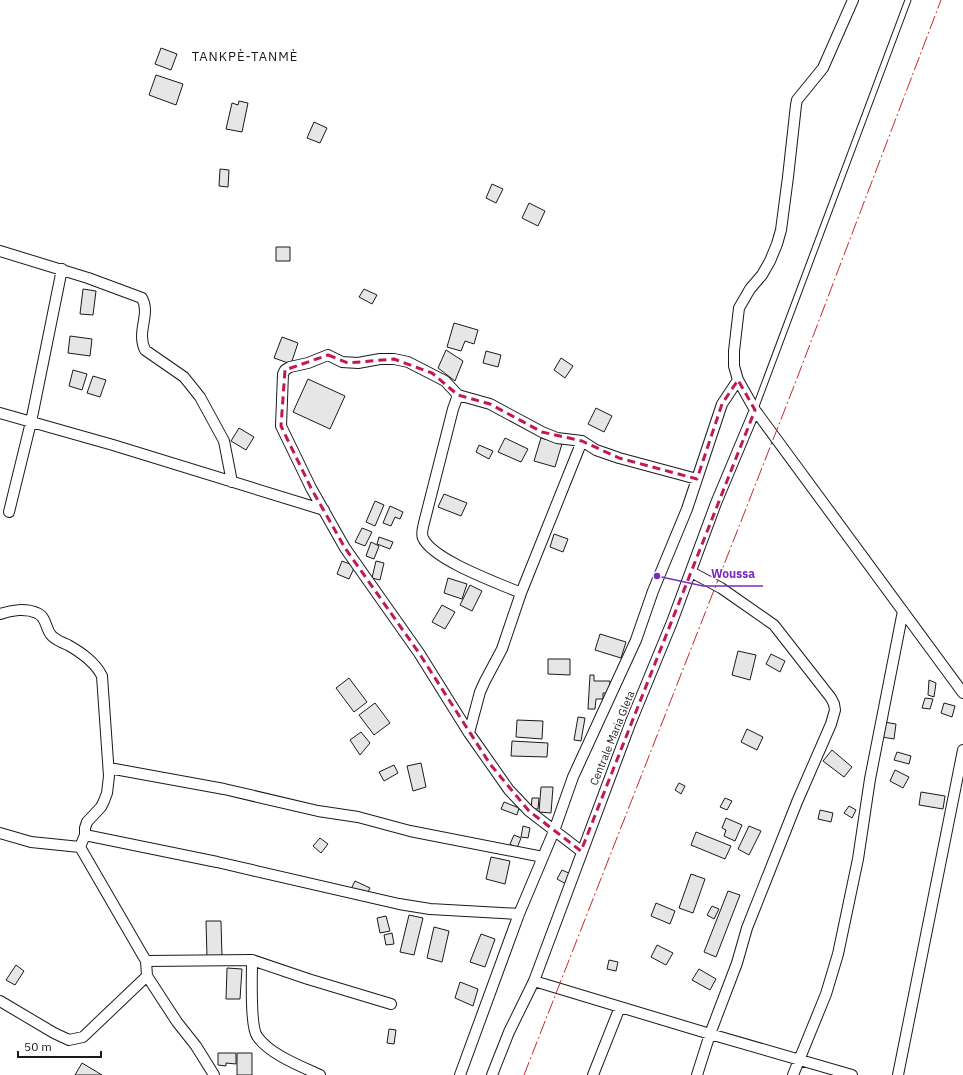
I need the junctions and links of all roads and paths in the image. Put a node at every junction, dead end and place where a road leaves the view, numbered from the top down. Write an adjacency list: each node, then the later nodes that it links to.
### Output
1 (908, 0): 7 (lane)
2 (851, 2): 5 (street)
3 (0, 251): 4 (street)
4 (62, 269): 9 (street); 12 (street)
5 (738, 380): 7 (street); 11 (street)
6 (458, 395): 10 (street); 13 (street); 16 (street)
7 (755, 410): 15 (street, Centrale Maria Gleta); 17 (street)
8 (0, 413): 9 (street)
9 (31, 422): 12 (street); 14 (street)
10 (582, 442): 11 (street); 16 (street)
11 (697, 479): 23 (street)
12 (232, 482): 13 (street)
13 (324, 510): 20 (street)
14 (9, 512)
15 (692, 572): 27 (street, Centrale Maria Gleta); 37 (street)
16 (521, 593): 20 (street)
17 (903, 611): 19 (street); 38 (street)
18 (0, 614): 22 (street)
19 (963, 693)
20 (469, 733): 23 (street)
21 (963, 750): 47 (street)
22 (109, 768): 25 (street); 28 (street)
23 (554, 831): 27 (street); 28 (street)
24 (0, 833): 26 (street)
25 (85, 835): 26 (street); 29 (street)
26 (80, 847): 31 (street)
27 (581, 851): 33 (street, Centrale Maria Gleta)
28 (543, 857): 29 (street)
29 (519, 914): 41 (street)
30 (252, 960): 31 (street); 35 (street); 40 (street)
31 (146, 961): 32 (street)
32 (147, 976): 34 (street); 39 (street)
33 (534, 981): 36 (street); 42 (street, Centrale Maria Gleta)
34 (0, 1001)
35 (391, 1004)
36 (620, 1007): 37 (street); 43 (street)
37 (710, 1034): 38 (street); 44 (street)
38 (798, 1060): 45 (street); 46 (street)
39 (214, 1075)
40 (320, 1075)
41 (460, 1075)
42 (492, 1075)
43 (593, 1075)
44 (697, 1075)
45 (793, 1075)
46 (852, 1075)
47 (898, 1075)

